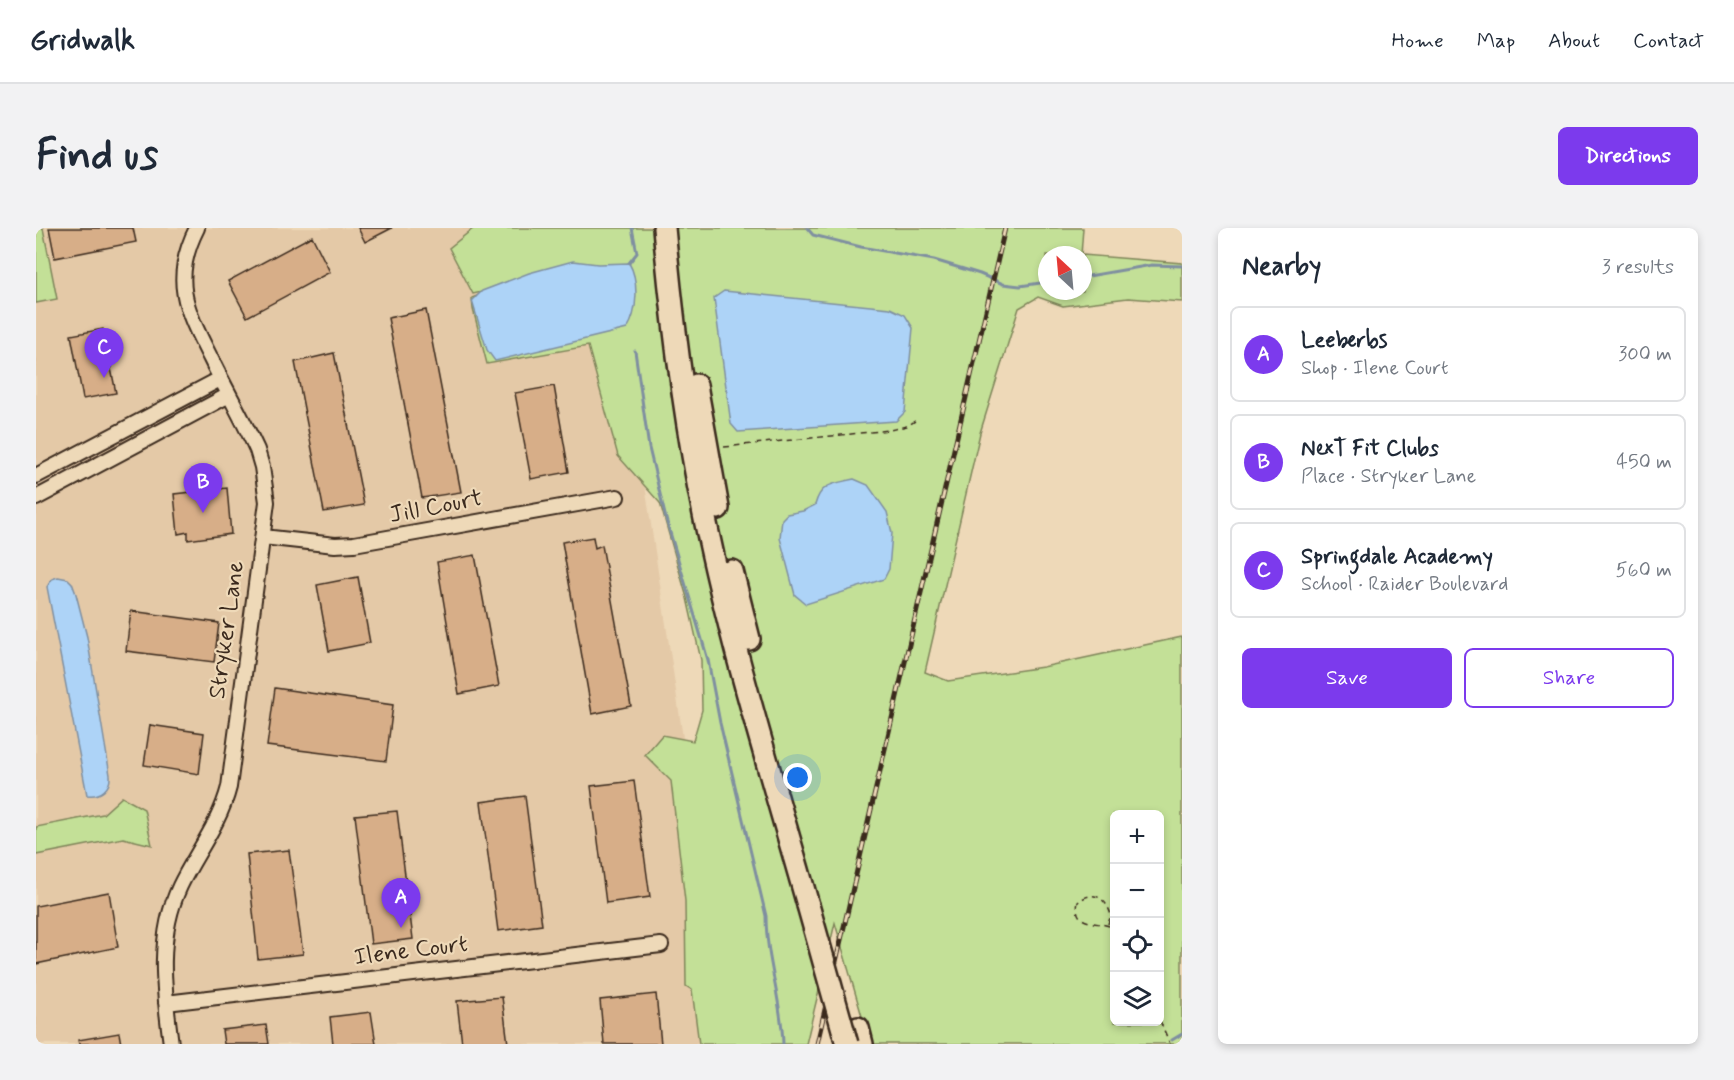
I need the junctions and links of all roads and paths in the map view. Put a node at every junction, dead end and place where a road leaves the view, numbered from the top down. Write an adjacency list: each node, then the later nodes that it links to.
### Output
1 (197, 228): 4 (street, Stryker Lane)
2 (664, 228): 12 (highway)
3 (678, 228): 12 (highway)
4 (220, 378): 5 (street, Stryker Lane); 8 (street)
5 (229, 395): 10 (street); 11 (street, Stryker Lane)
6 (915, 421): 7 (path)
7 (726, 447)
8 (36, 476)
9 (617, 497): 11 (street, Jill Court)
10 (36, 498)
11 (263, 537): 15 (street, Stryker Lane)
12 (813, 898): 17 (highway)
13 (1108, 924): 13 (path)
14 (661, 945): 15 (street, Ilene Court)
15 (166, 1003): 18 (street, Stryker Lane)
16 (1162, 1026): 19 (path)
17 (856, 1039)
18 (171, 1044)
19 (1170, 1044)

